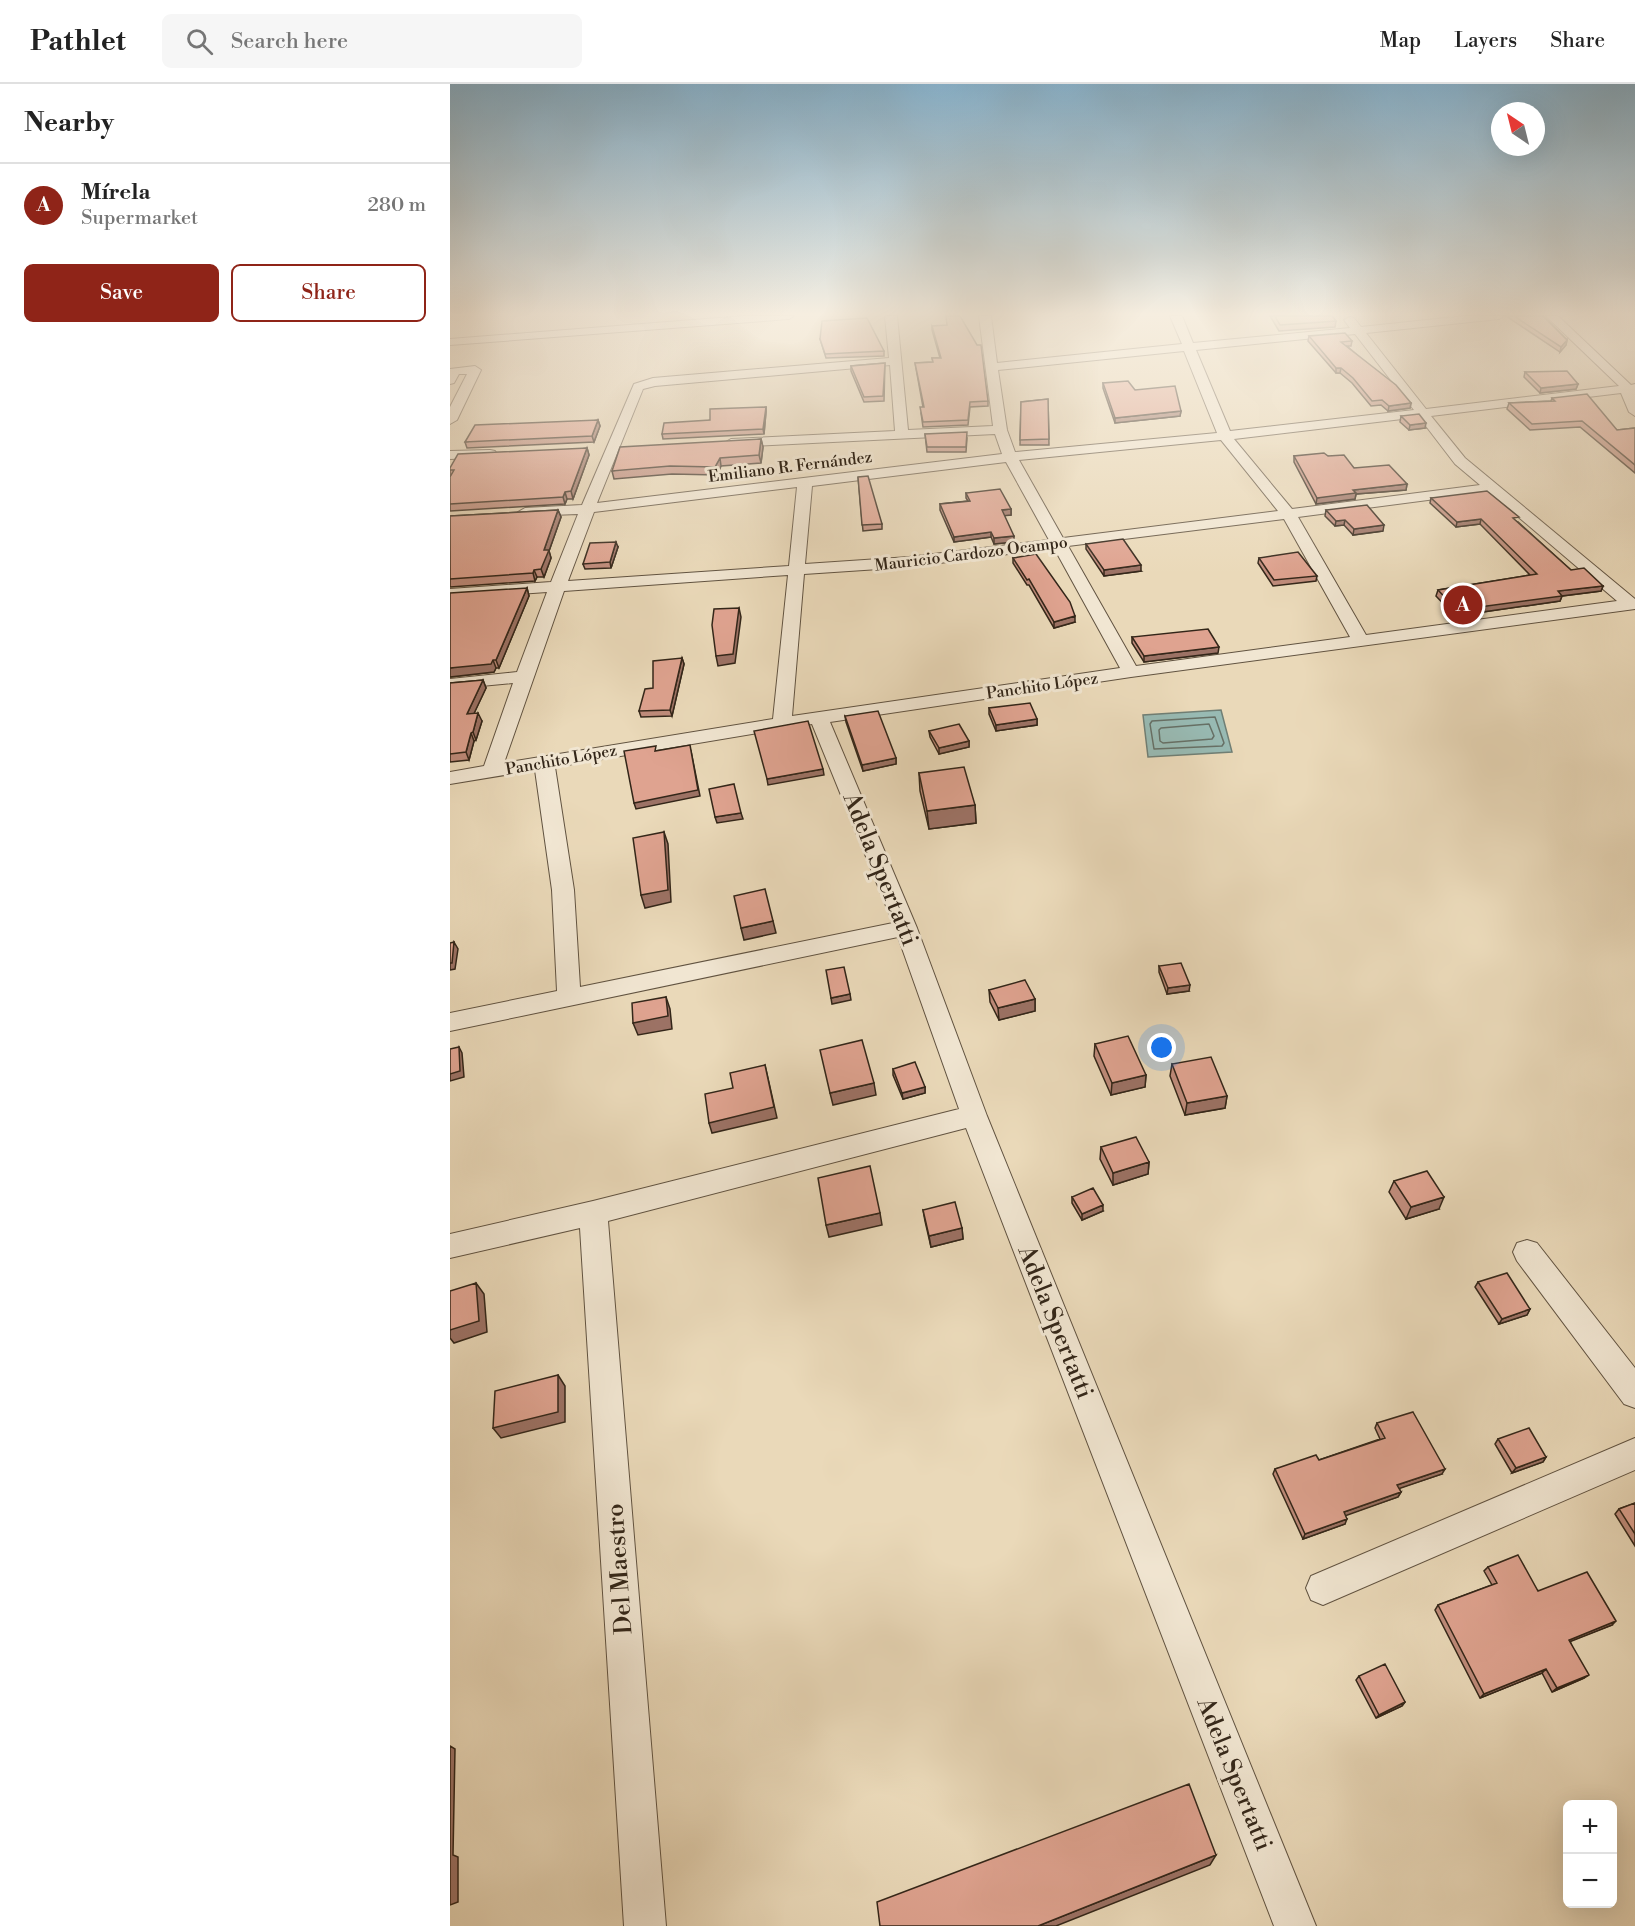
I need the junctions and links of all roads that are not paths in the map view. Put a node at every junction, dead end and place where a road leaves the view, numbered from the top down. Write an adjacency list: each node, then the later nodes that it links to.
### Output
1 (455, 401): 9 (street)
2 (632, 402): 19 (street)
3 (898, 402): 11 (street)
4 (997, 402): 10 (street)
5 (1212, 402): 12 (street)
6 (1414, 402): 8 (street)
7 (1518, 402): 8 (street, Emiliano R. Fernández)
8 (1423, 413): 12 (street, Emiliano R. Fernández); 18 (street)
9 (450, 420)
10 (1000, 430): 11 (street); 16 (street)
11 (902, 435): 13 (street)
12 (1225, 436): 16 (street, Emiliano R. Fernández); 21 (street)
13 (716, 444)
14 (508, 453): 15 (street)
15 (450, 455)
16 (1010, 457): 17 (street, Emiliano R. Fernández); 22 (street)
17 (805, 483): 19 (street, Emiliano R. Fernández); 23 (street)
18 (1490, 488): 21 (street, Mauricio Cardozo Ocampo); 26 (street)
19 (586, 509): 20 (street, Emiliano R. Fernández); 24 (street)
20 (507, 513)
21 (1290, 514): 22 (street, Mauricio Cardozo Ocampo); 27 (street)
22 (1058, 543): 23 (street, Mauricio Cardozo Ocampo); 28 (street)
23 (798, 570): 24 (street, Mauricio Cardozo Ocampo); 32 (street)
24 (558, 587): 25 (street, Mauricio Cardozo Ocampo); 29 (street)
25 (450, 594)
26 (1633, 604): 27 (street, Panchito López)
27 (1361, 642): 28 (street, Panchito López)
28 (1131, 672): 31 (street, Panchito López)
29 (523, 677): 30 (street); 34 (street)
30 (450, 684)
31 (819, 718): 32 (street, Panchito López); 36 (street, Adela Spertatti)
32 (782, 723): 33 (street, Panchito López)
33 (544, 761): 34 (street, Panchito López); 37 (street)
34 (492, 771): 35 (street, Panchito López)
35 (450, 778)
36 (906, 928): 37 (street); 39 (street, Adela Spertatti)
37 (569, 998): 38 (street)
38 (450, 1022)
39 (974, 1116): 40 (street); 47 (street, Adela Spertatti)
40 (594, 1213): 41 (street); 46 (street, Del Maestro)
41 (450, 1246)
42 (1527, 1252): 43 (street)
43 (1635, 1393)
44 (1635, 1454): 45 (street)
45 (1323, 1588)
46 (645, 1926)
47 (1295, 1926)

